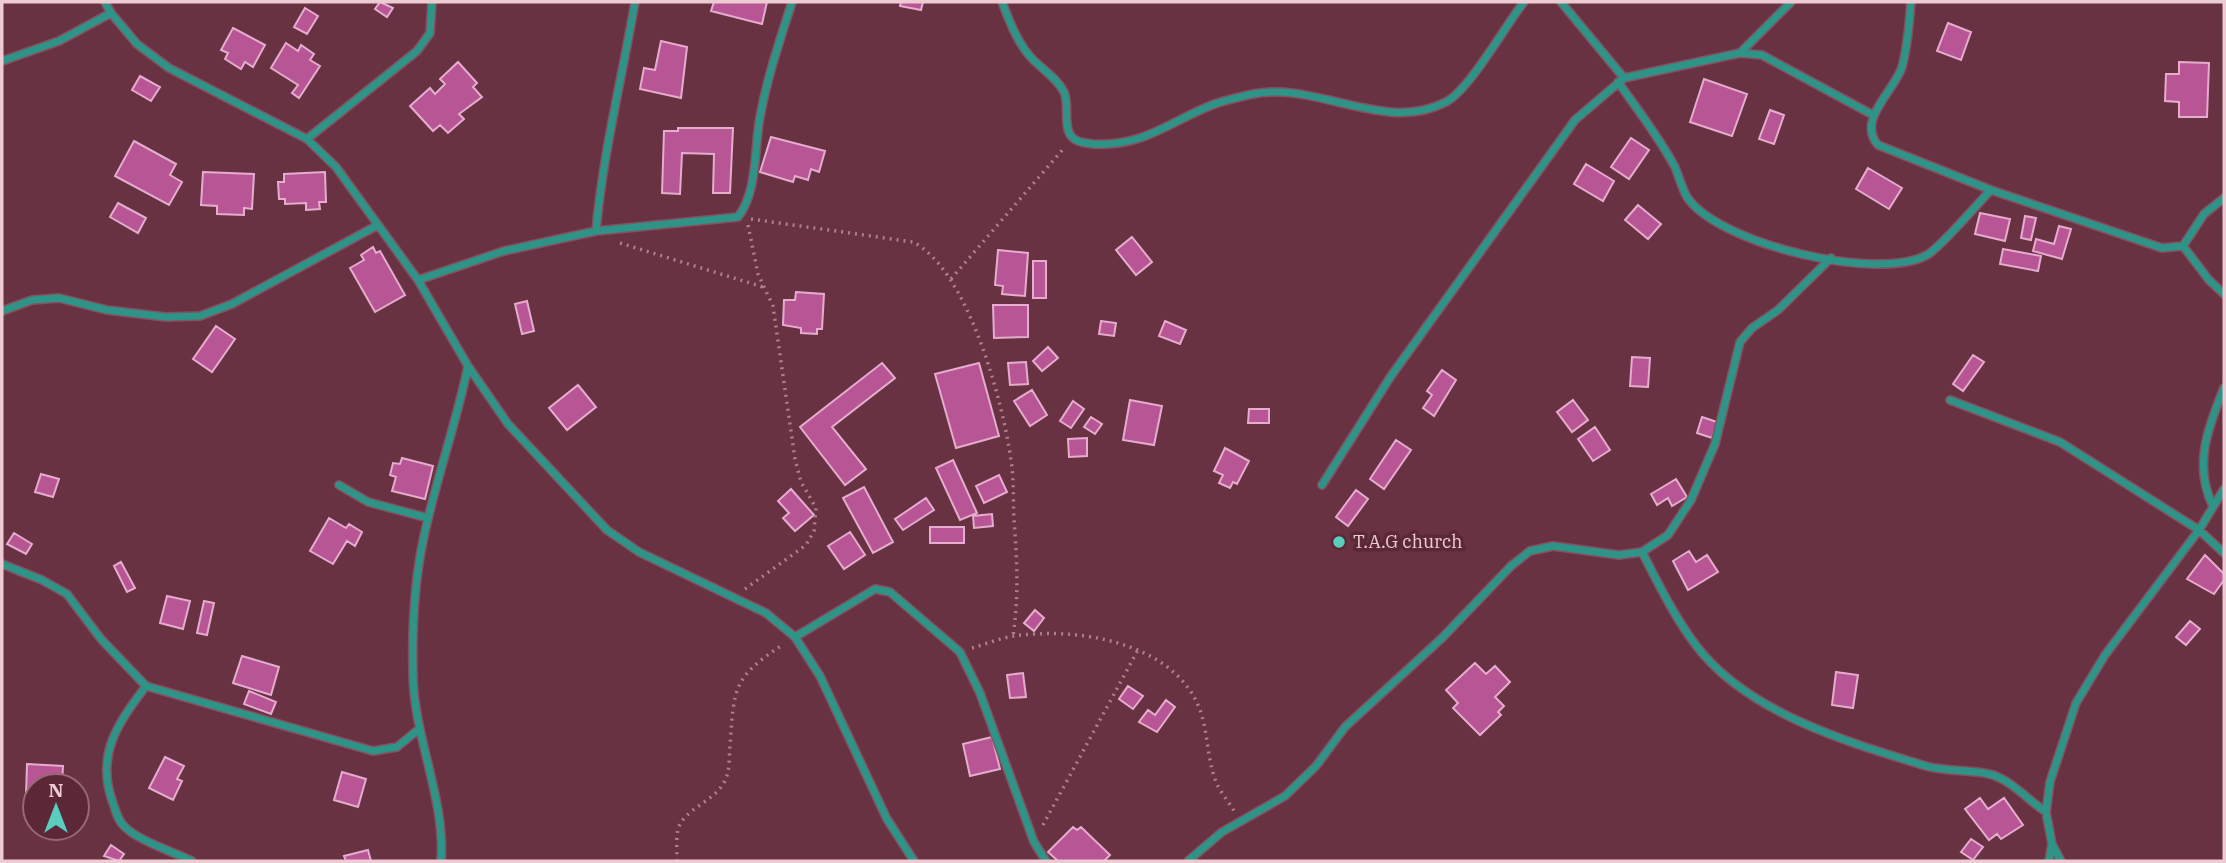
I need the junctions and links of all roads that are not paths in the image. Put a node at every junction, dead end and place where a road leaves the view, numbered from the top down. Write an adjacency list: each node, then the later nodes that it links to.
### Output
1 (105, 2): 10 (street)
2 (432, 2): 15 (street)
3 (635, 2): 19 (street)
4 (792, 2): 19 (street)
5 (1002, 2): 6 (street)
6 (1524, 2)
7 (1561, 2): 13 (street)
8 (1791, 2): 11 (street)
9 (1911, 2): 14 (street)
10 (111, 13): 12 (street); 15 (street)
11 (1740, 53): 13 (street); 14 (street)
12 (2, 61)
13 (1621, 80): 21 (street); 29 (street)
14 (1873, 115): 16 (street)
15 (307, 139): 18 (street)
16 (1991, 190): 20 (street); 21 (street)
17 (2224, 198): 20 (street)
18 (378, 225): 22 (street); 24 (street)
19 (596, 231): 22 (street)
20 (2183, 246): 23 (street)
21 (1831, 258): 34 (street)
22 (418, 280): 25 (street)
23 (2224, 294)
24 (2, 311)
25 (468, 366): 32 (street); 37 (street)
26 (2224, 388): 31 (street)
27 (1950, 400): 33 (street)
28 (339, 485): 32 (street)
29 (1322, 485)
30 (2224, 489): 31 (street)
31 (2213, 506): 33 (street)
32 (428, 518): 39 (street)
33 (2199, 530): 35 (street); 40 (street)
34 (1642, 552): 40 (street); 46 (street)
35 (2224, 553)
36 (2, 564): 38 (street)
37 (795, 637): 44 (street); 45 (street)
38 (146, 686): 39 (street); 42 (street)
39 (419, 729): 43 (street)
40 (2046, 812): 41 (street)
41 (2052, 844): 47 (street); 48 (street)
42 (192, 861)
43 (440, 861)
44 (914, 861)
45 (1046, 861)
46 (1188, 861)
47 (2049, 861)
48 (2061, 861)

